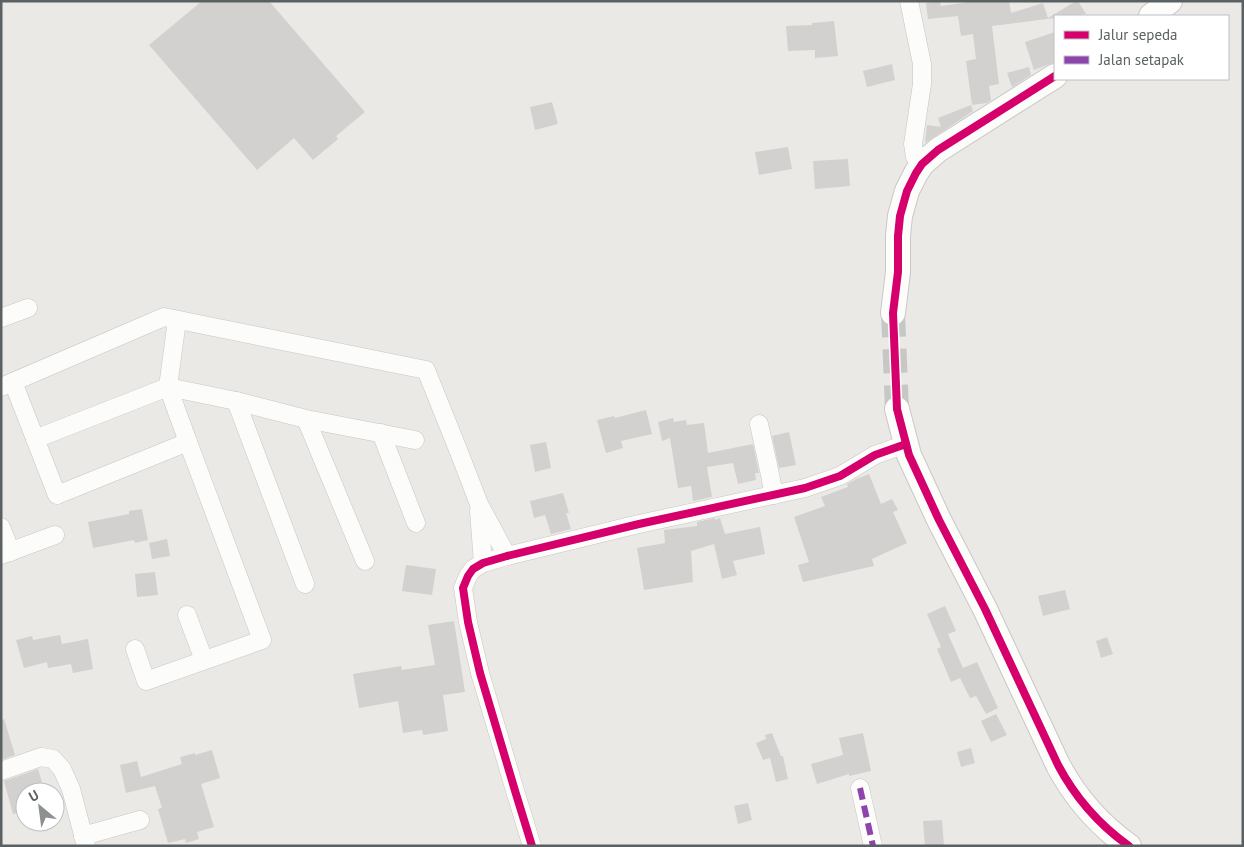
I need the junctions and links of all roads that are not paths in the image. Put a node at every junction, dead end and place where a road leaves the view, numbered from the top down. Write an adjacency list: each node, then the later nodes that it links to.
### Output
1 (910, 1): 5 (street)
2 (1170, 1): 3 (street)
3 (1152, 15)
4 (1054, 77): 5 (street)
5 (922, 164): 7 (street)
6 (28, 308): 8 (street)
7 (893, 313)
8 (1, 318)
9 (177, 320): 10 (street); 11 (street); 22 (street)
10 (7, 385): 17 (street)
11 (168, 387): 12 (street); 17 (street); 19 (street)
12 (236, 402): 14 (street); 30 (street)
13 (897, 409): 20 (street)
14 (306, 419): 16 (street); 28 (street)
15 (759, 424): 21 (street)
16 (381, 433): 18 (street); 23 (street)
17 (35, 439): 19 (street)
18 (415, 440)
19 (188, 442): 33 (street)
20 (906, 444): 21 (street); 40 (street)
21 (774, 495): 27 (street)
22 (479, 504): 27 (street); 29 (street)
23 (416, 523)
24 (1, 527): 26 (street)
25 (54, 535): 26 (street)
26 (6, 553)
27 (507, 556): 29 (street)
28 (365, 561)
29 (484, 563): 38 (street)
30 (305, 584)
31 (187, 615): 33 (street)
32 (135, 649): 33 (street)
33 (204, 660)
34 (1, 771): 37 (street)
35 (860, 788): 39 (street)
36 (140, 820): 37 (street)
37 (84, 841)
38 (532, 846)
39 (873, 846)
40 (1129, 846)

